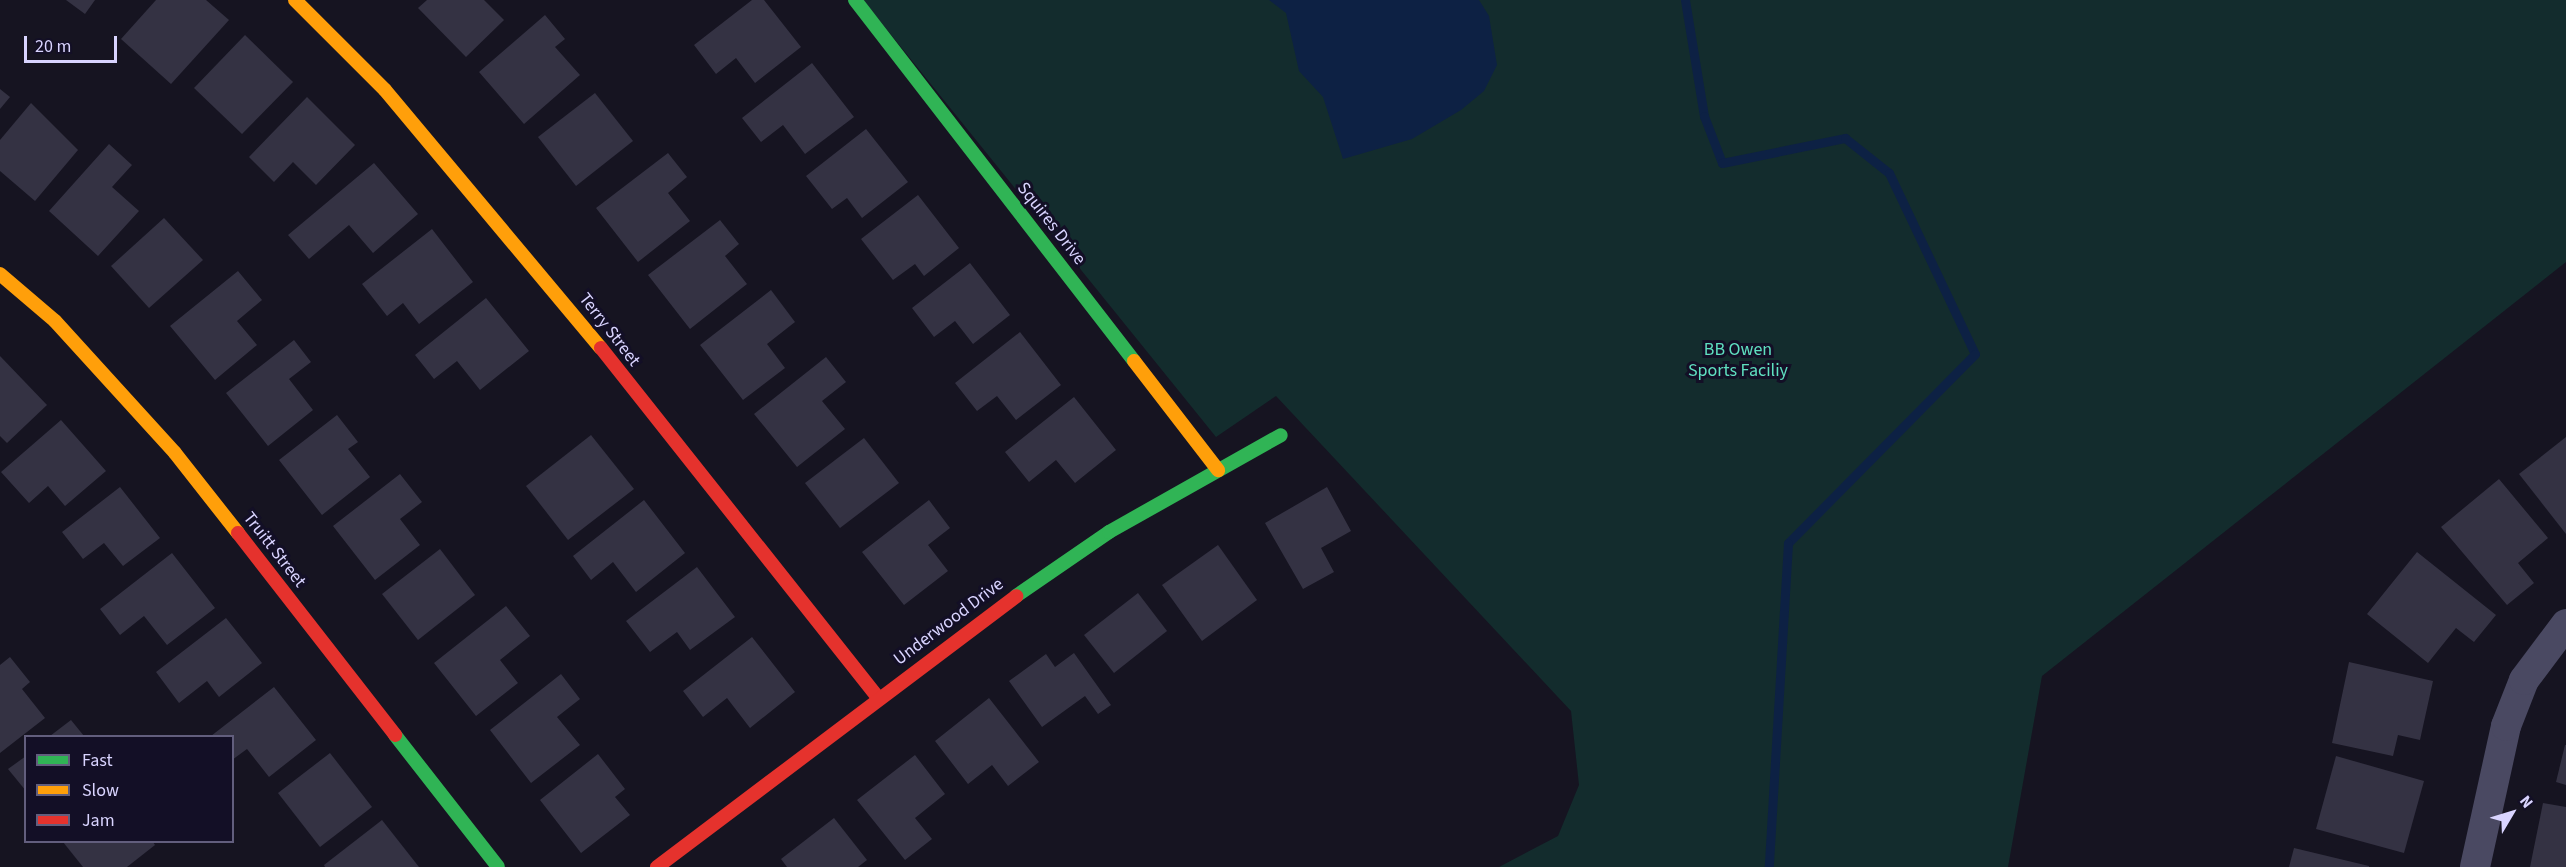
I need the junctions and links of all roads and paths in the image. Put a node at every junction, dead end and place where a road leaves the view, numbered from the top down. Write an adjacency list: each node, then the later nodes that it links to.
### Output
1 (295, 0): 7 (street, Terry Street)
2 (855, 0): 5 (street, Squires Drive)
3 (0, 274): 8 (street, Truitt Street)
4 (1281, 435): 5 (street, Underwood Drive)
5 (1218, 470): 7 (street, Underwood Drive)
6 (2566, 624): 10 (street)
7 (878, 697): 9 (street, Underwood Drive)
8 (498, 867)
9 (657, 867)
10 (2475, 867)

